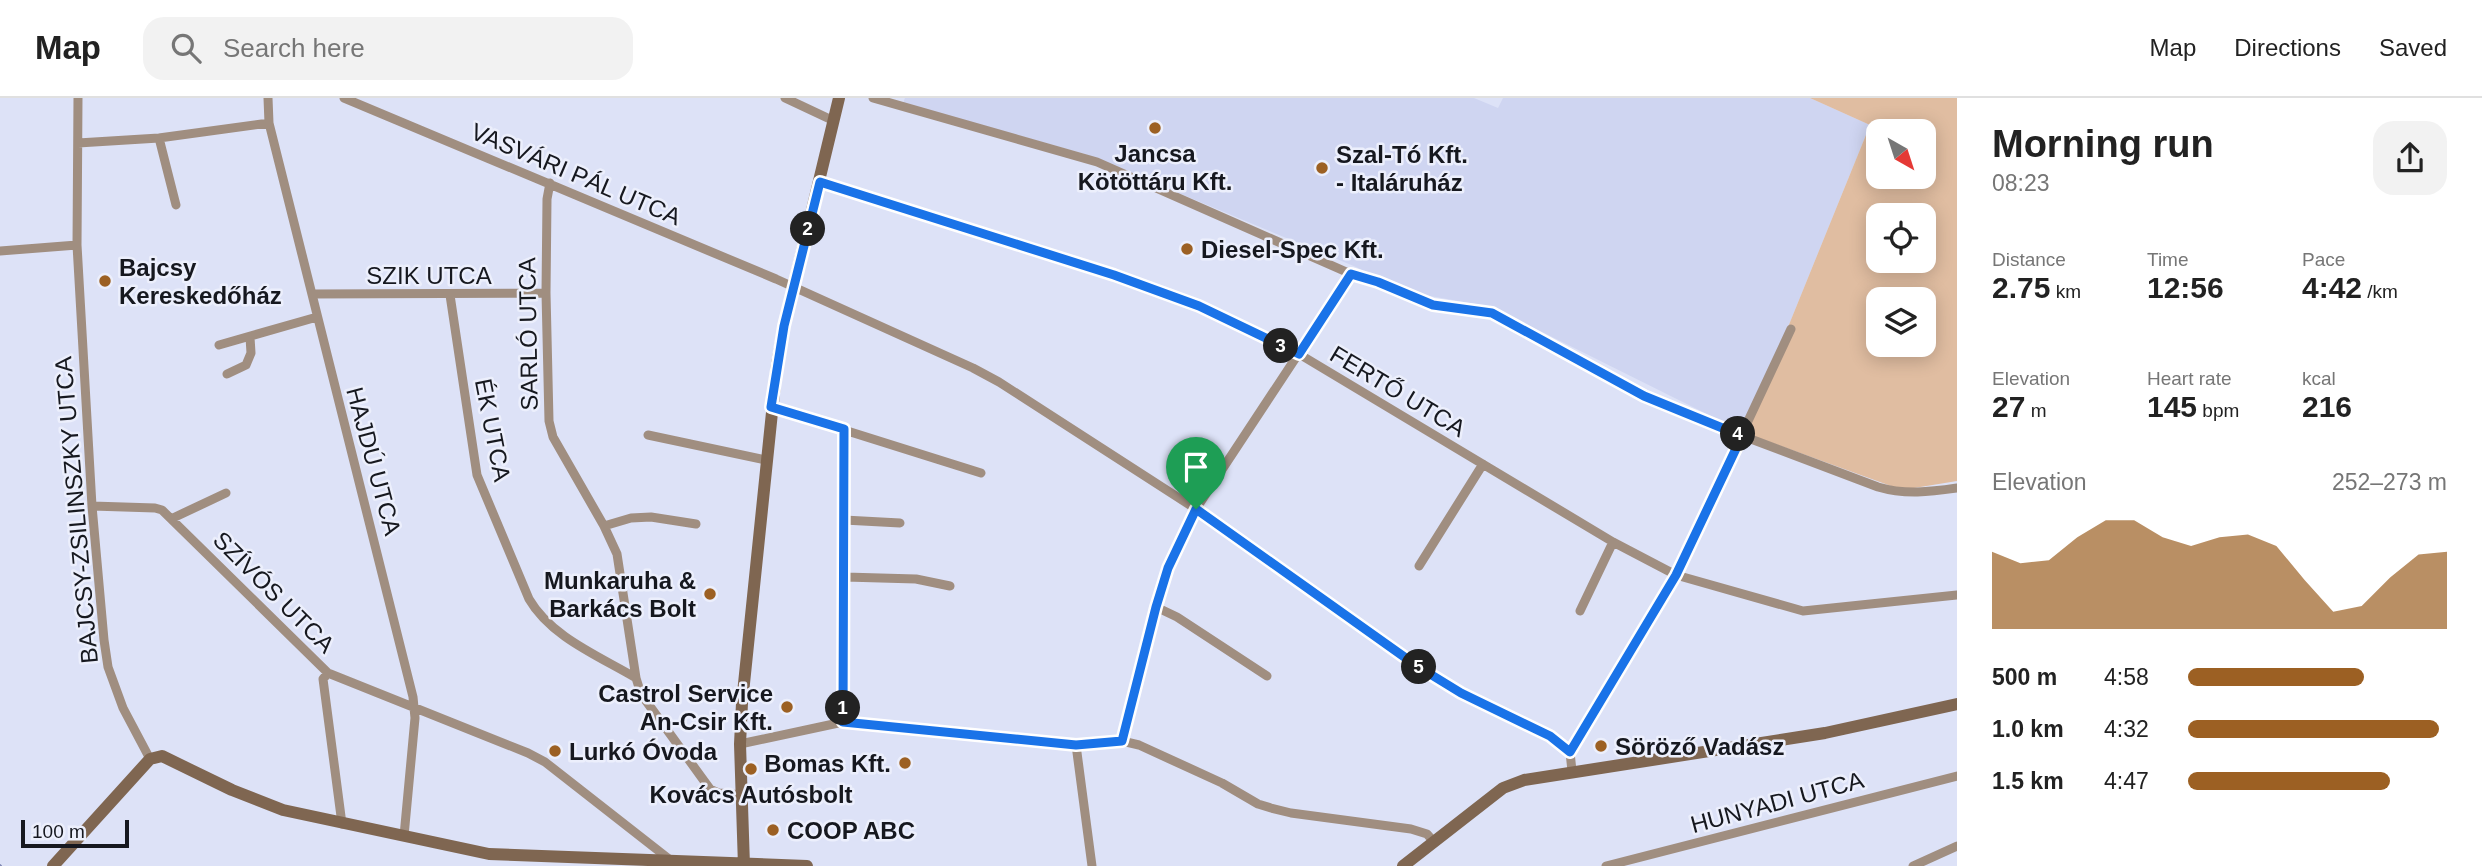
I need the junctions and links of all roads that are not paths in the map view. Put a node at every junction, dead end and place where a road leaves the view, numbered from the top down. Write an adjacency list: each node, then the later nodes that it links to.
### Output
1 (78, 98): 10 (street, BAJCSY-ZSILINSZKY UTCA)
2 (268, 98): 8 (street, HAJDÚ UTCA)
3 (344, 98): 12 (street, VASVÁRI PÁL UTCA)
4 (785, 98): 7 (street)
5 (839, 98): 7 (main road)
6 (873, 98): 16 (street)
7 (834, 121): 11 (main road)
8 (270, 123): 9 (street); 19 (street, HAJDÚ UTCA)
9 (159, 138): 10 (street); 13 (street)
10 (78, 143): 14 (street, BAJCSY-ZSILINSZKY UTCA)
11 (820, 182): 17 (main road); 25 (street, FERTŐ UTCA)
12 (550, 183): 17 (street, VASVÁRI PÁL UTCA); 18 (street, SARLÓ UTCA)
13 (176, 205)
14 (77, 245): 15 (street); 36 (street, BAJCSY-ZSILINSZKY UTCA)
15 (0, 251)
16 (1351, 274): 25 (street); 30 (street)
17 (793, 288): 27 (main road); 37 (street, VASVÁRI PÁL UTCA)
18 (546, 293): 20 (street, SZIK UTCA); 42 (street, SARLÓ UTCA)
19 (312, 294): 20 (street, SZIK UTCA); 21 (street, HAJDÚ UTCA)
20 (450, 295): 53 (street, ÉK UTCA)
21 (317, 317): 23 (street); 55 (street, HAJDÚ UTCA)
22 (1791, 329): 30 (street)
23 (250, 337): 24 (street); 26 (street)
24 (219, 345)
25 (1299, 354): 32 (street, FERTŐ UTCA); 37 (street)
26 (227, 374)
27 (771, 407): 28 (street); 31 (main road)
28 (844, 429): 33 (street); 39 (street)
29 (648, 435): 31 (street)
30 (1742, 436): 34 (street); 45 (street)
31 (766, 460): 58 (main road)
32 (1483, 464): 43 (street, FERTŐ UTCA); 44 (street, FERTŐ UTCA)
33 (981, 473)
34 (1957, 488)
35 (226, 494): 38 (street, SZÍVÓS UTCA)
36 (92, 506): 38 (street, SZÍVÓS UTCA); 61 (street, BAJCSY-ZSILINSZKY UTCA)
37 (1196, 509): 49 (street); 60 (street, VASVÁRI PÁL UTCA)
38 (173, 518): 51 (street, SZÍVÓS UTCA)
39 (844, 520): 40 (street); 46 (street)
40 (900, 523)
41 (696, 524): 42 (street)
42 (604, 526): 53 (street, SARLÓ UTCA)
43 (1613, 542): 45 (street, FERTŐ UTCA); 50 (street)
44 (1419, 566)
45 (1676, 575): 48 (street, FERTŐ UTCA); 60 (street)
46 (845, 577): 47 (street); 56 (street)
47 (950, 586)
48 (1957, 595)
49 (1156, 607): 52 (street); 57 (street)
50 (1580, 611)
51 (328, 673): 55 (street); 65 (street, SZÍVÓS UTCA)
52 (1267, 676)
53 (636, 678): 64 (street, SARLÓ UTCA)
54 (1957, 704): 62 (main road)
55 (415, 709): 66 (street, HAJDÚ UTCA); 69 (street)
56 (843, 722): 58 (street); 59 (street)
57 (1122, 741): 59 (street); 67 (street)
58 (740, 744): 64 (main road)
59 (1076, 745): 73 (street)
60 (1570, 752): 62 (street)
61 (150, 760): 65 (main road); 71 (main road)
62 (1572, 771): 67 (main road)
63 (1957, 776): 75 (street, HUNYADI UTCA)
64 (742, 794): 70 (main road)
65 (342, 824): 66 (main road)
66 (404, 836): 69 (main road)
67 (1434, 842): 74 (main road)
68 (1957, 846): 76 (street)
69 (669, 859): 70 (main road)
70 (744, 865): 72 (main road)
71 (53, 866)
72 (807, 866)
73 (1092, 866)
74 (1403, 866)
75 (1606, 866)
76 (1913, 866)

